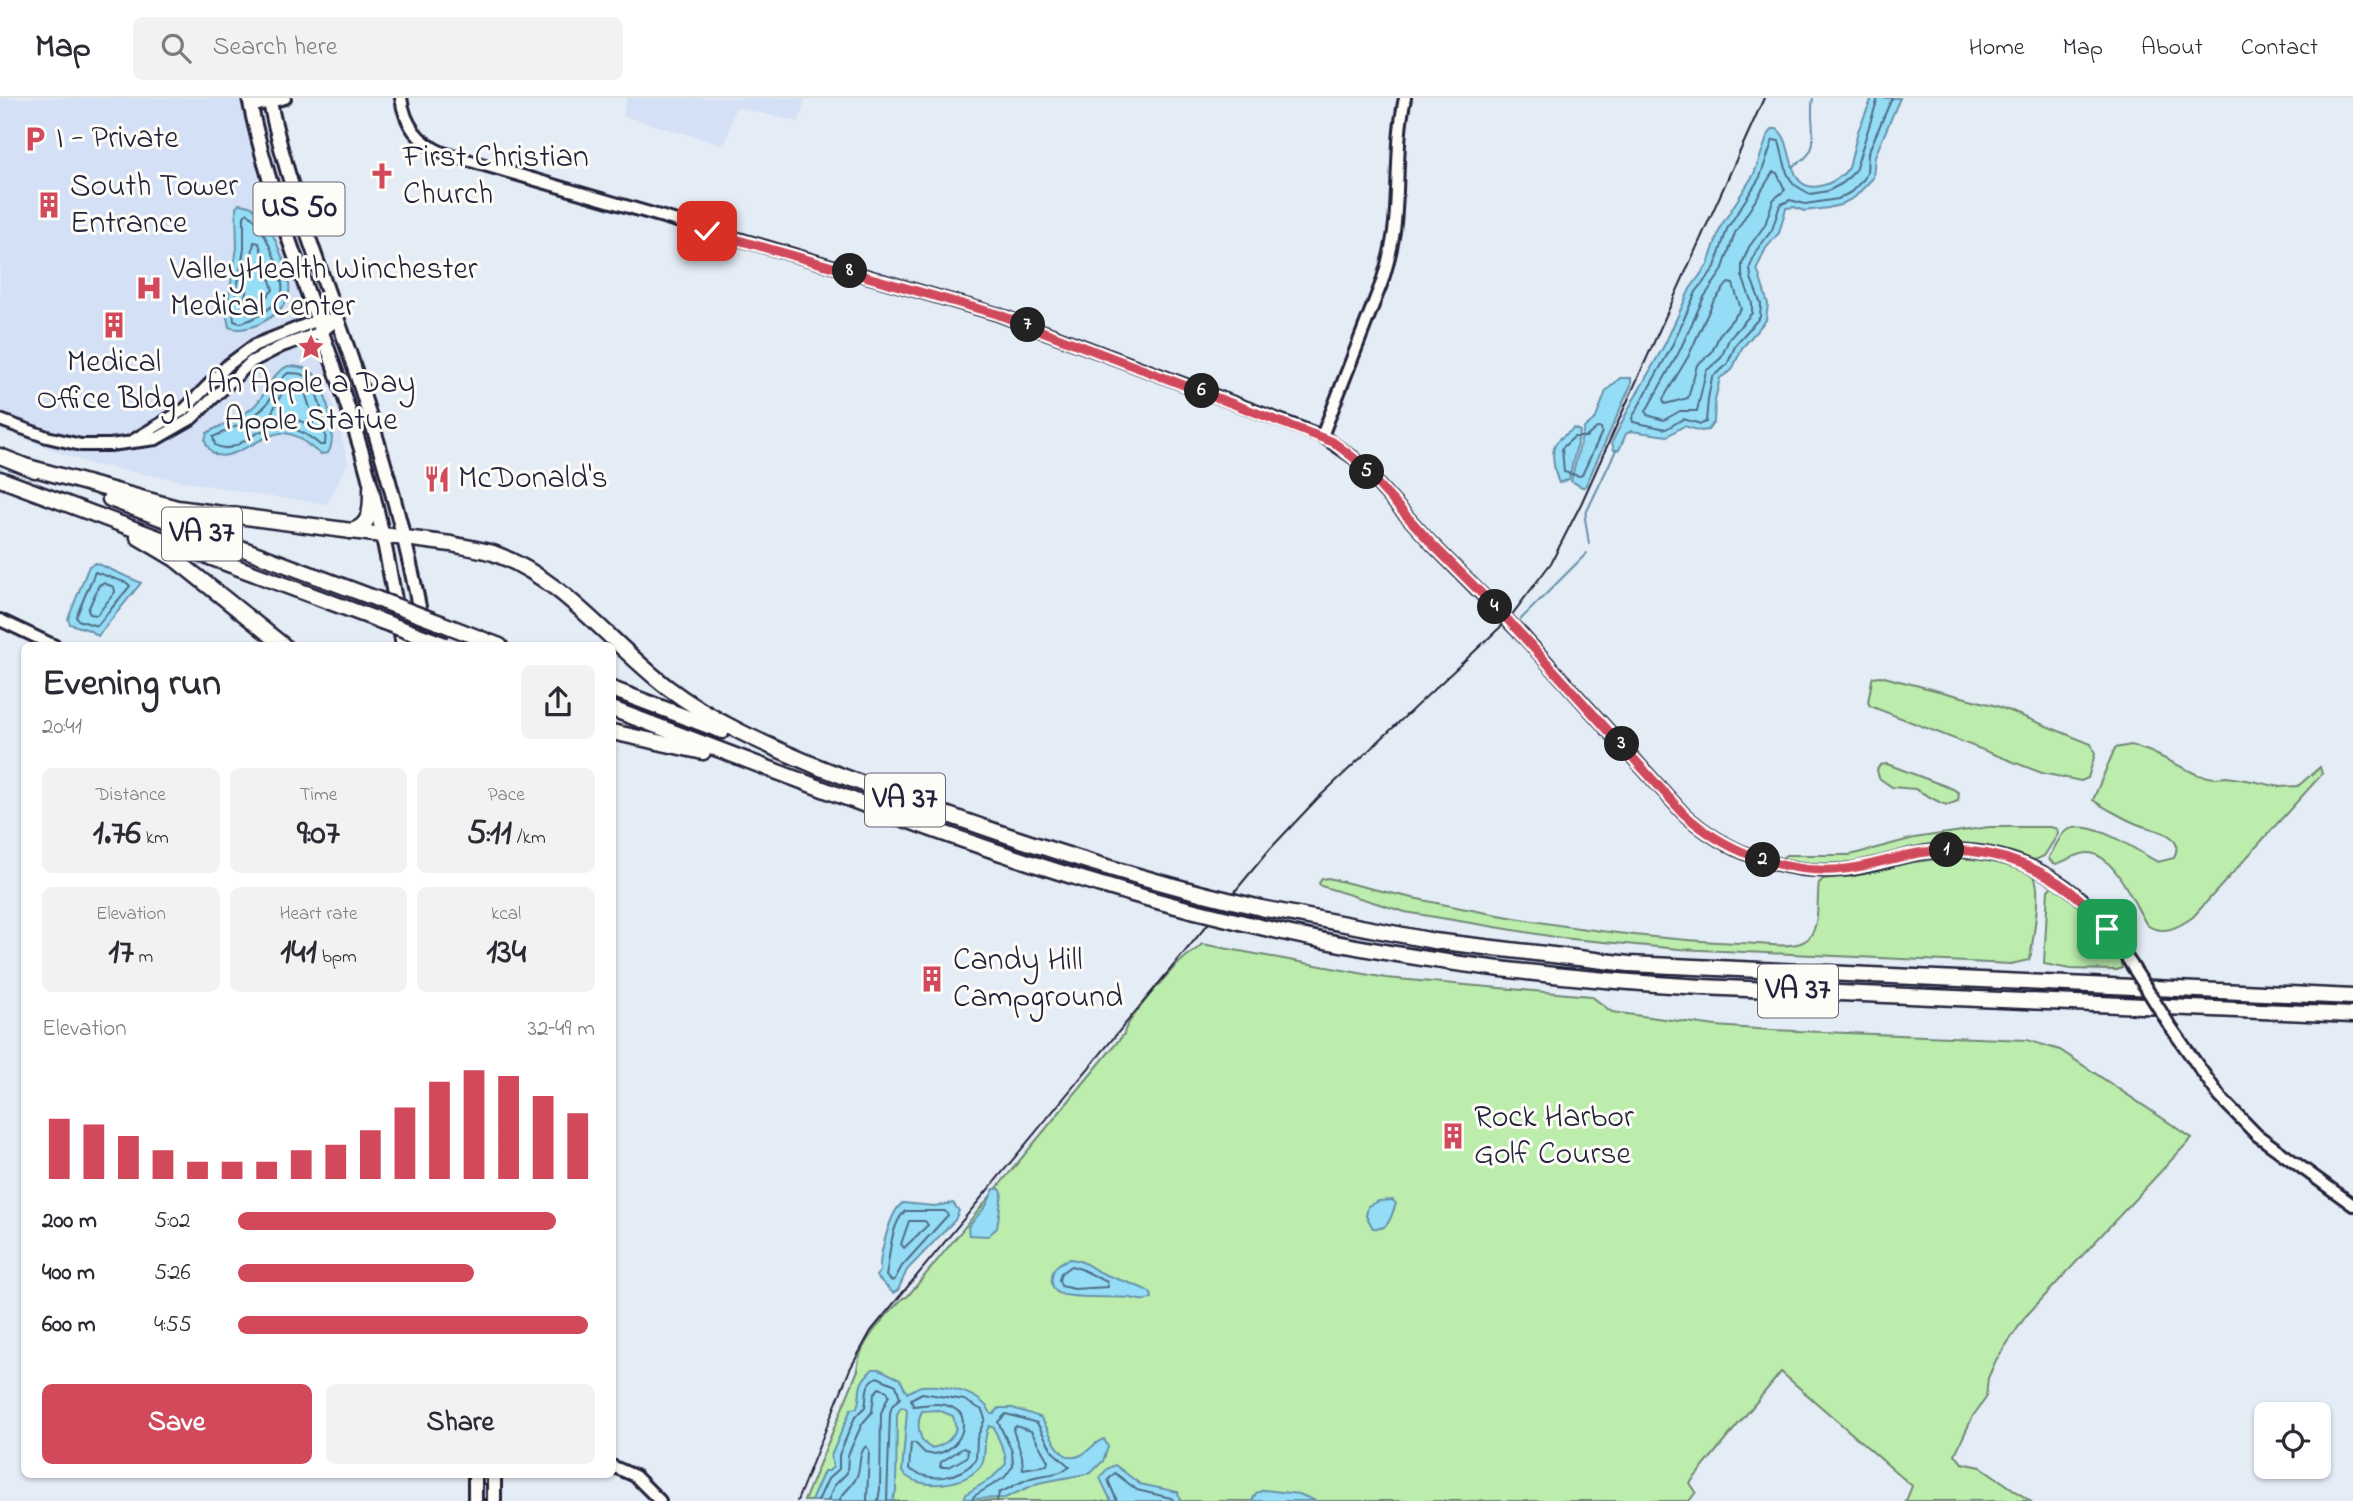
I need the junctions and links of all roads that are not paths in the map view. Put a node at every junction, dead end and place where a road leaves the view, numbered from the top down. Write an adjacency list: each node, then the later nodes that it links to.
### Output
1 (285, 98): 4 (main road)
2 (401, 98): 9 (main road)
3 (1405, 98): 9 (main road)
4 (269, 100): 5 (main road); 6 (main road, US 50)
5 (250, 103): 7 (main road, US 50)
6 (337, 318): 7 (main road); 17 (main road, US 50)
7 (320, 326): 8 (main road); 13 (main road, US 50)
8 (0, 420)
9 (1322, 436): 34 (main road, bridge)
10 (0, 456): 11 (highway, VA 37)
11 (28, 467): 15 (highway); 24 (highway, VA 37, bridge)
12 (0, 479): 14 (highway, VA 37)
13 (370, 488): 15 (highway); 16 (main road, US 50)
14 (63, 503): 20 (highway); 23 (highway, VA 37, bridge)
15 (345, 531): 16 (highway)
16 (382, 536): 17 (highway); 21 (main road, US 50)
17 (403, 538): 22 (main road, US 50); 26 (highway)
18 (0, 620): 19 (main road)
19 (47, 642)
20 (279, 642)
21 (402, 642)
22 (425, 642)
23 (438, 642)
24 (489, 642)
25 (616, 642): 30 (highway)
26 (616, 642)
27 (616, 691): 30 (highway, VA 37)
28 (616, 711): 31 (highway, VA 37)
29 (616, 733): 31 (highway)
30 (823, 769): 32 (highway, VA 37, bridge)
31 (813, 785): 33 (highway, VA 37, bridge)
32 (2353, 997)
33 (2353, 1015)
34 (2353, 1205)
35 (616, 1468): 40 (main road)
36 (475, 1478): 38 (main road)
37 (494, 1478): 39 (main road)
38 (475, 1501)
39 (494, 1501)
40 (660, 1501)

